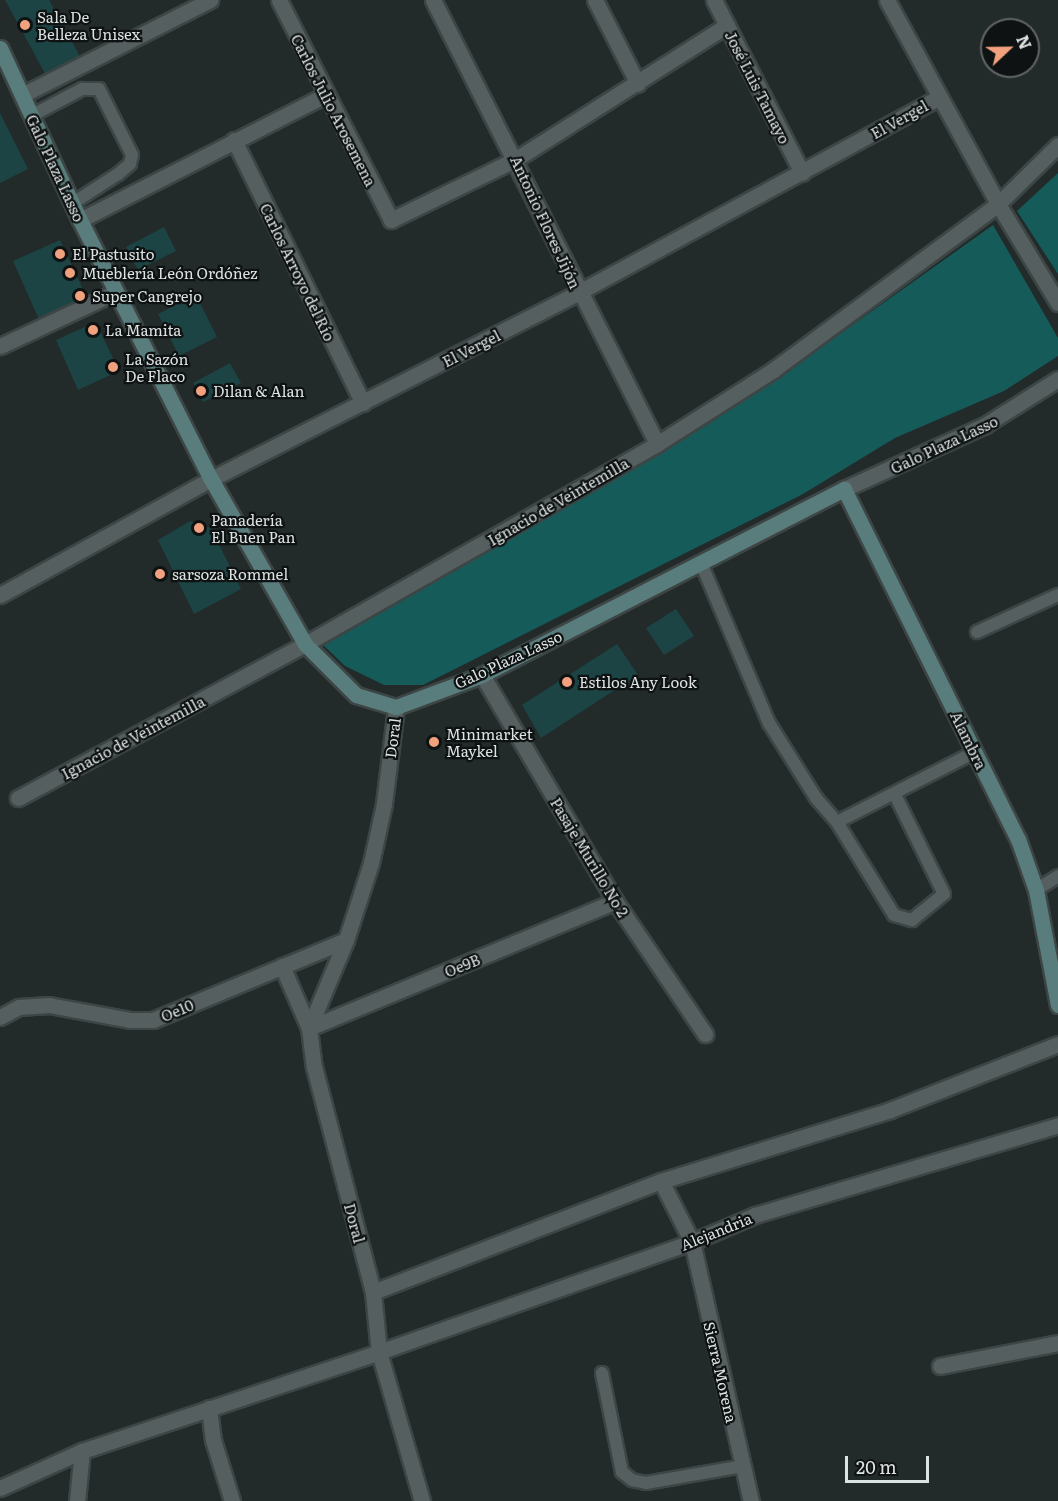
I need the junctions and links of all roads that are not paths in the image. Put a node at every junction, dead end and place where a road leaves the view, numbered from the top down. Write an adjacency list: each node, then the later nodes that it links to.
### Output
1 (210, 0): 10 (street)
2 (279, 0): 11 (street, Carlos Julio Arosemena)
3 (433, 0): 16 (street, Antonio Flores Jijón)
4 (595, 0): 9 (street)
5 (714, 0): 7 (street, José Luis Tamayo)
6 (887, 0): 12 (street)
7 (727, 25): 9 (street); 17 (street, José Luis Tamayo)
8 (0, 48): 10 (street, Galo Plaza Lasso)
9 (638, 84): 16 (street)
10 (22, 95): 13 (street, Galo Plaza Lasso)
11 (325, 95): 14 (street); 16 (street, Carlos Julio Arosemena)
12 (939, 96): 17 (street, El Vergel); 19 (street)
13 (31, 116): 18 (street, Galo Plaza Lasso); 18 (lane)
14 (234, 140): 20 (street); 26 (street, Carlos Arroyo del Río)
15 (1058, 145): 19 (street, Ignacio de Veintemilla)
16 (516, 159): 22 (street, Antonio Flores Jijón)
17 (802, 173): 22 (street, El Vergel)
18 (73, 203): 20 (street, Galo Plaza Lasso)
19 (998, 204): 23 (street); 27 (street, Ignacio de Veintemilla)
20 (81, 220): 21 (street, Galo Plaza Lasso)
21 (116, 292): 24 (street); 28 (street, Galo Plaza Lasso)
22 (579, 292): 26 (street, El Vergel); 27 (street, Antonio Flores Jijón)
23 (1058, 303)
24 (0, 346)
25 (1058, 379): 29 (street, Galo Plaza Lasso)
26 (363, 403): 28 (street, El Vergel)
27 (657, 444): 34 (street, Ignacio de Veintemilla)
28 (211, 479): 31 (street, El Vergel); 34 (street, Galo Plaza Lasso)
29 (844, 489): 30 (street, Galo Plaza Lasso); 37 (street, Alambra)
30 (701, 562): 35 (street, Galo Plaza Lasso); 40 (lane)
31 (0, 595)
32 (1058, 595): 33 (lane)
33 (976, 632)
34 (305, 644): 36 (street, Galo Plaza Lasso); 39 (street, Ignacio de Veintemilla)
35 (482, 675): 36 (street, Galo Plaza Lasso); 43 (street, Pasaje Murillo No 2)
36 (396, 707): 44 (street, Doral)
37 (975, 752): 38 (lane); 42 (street, Alambra)
38 (895, 795): 40 (lane); 40 (lane)
39 (18, 798)
40 (837, 822)
41 (1058, 876): 42 (lane)
42 (1036, 890): 46 (street, Alambra)
43 (615, 901): 48 (street, Oe9B); 49 (street, Pasaje Murillo No 2)
44 (346, 940): 45 (street, Oe10); 48 (street, Doral)
45 (282, 966): 47 (street, Oe10); 48 (street)
46 (1058, 1005)
47 (0, 1017)
48 (309, 1028): 54 (street, Doral)
49 (705, 1034)
50 (1058, 1044): 52 (street)
51 (1058, 1125): 53 (street, Alejandria)
52 (661, 1181): 53 (street, Sierra Morena); 54 (street)
53 (692, 1242): 56 (street, Alejandria); 61 (street, Sierra Morena)
54 (373, 1292): 56 (street, Doral)
55 (1058, 1343): 57 (street)
56 (379, 1352): 59 (street); 65 (street, Doral)
57 (940, 1365)
58 (602, 1373): 61 (lane)
59 (209, 1408): 60 (street); 64 (street)
60 (82, 1450): 62 (street); 63 (street)
61 (742, 1466): 66 (street, Sierra Morena)
62 (0, 1488)
63 (77, 1501)
64 (232, 1501)
65 (422, 1501)
66 (751, 1501)

